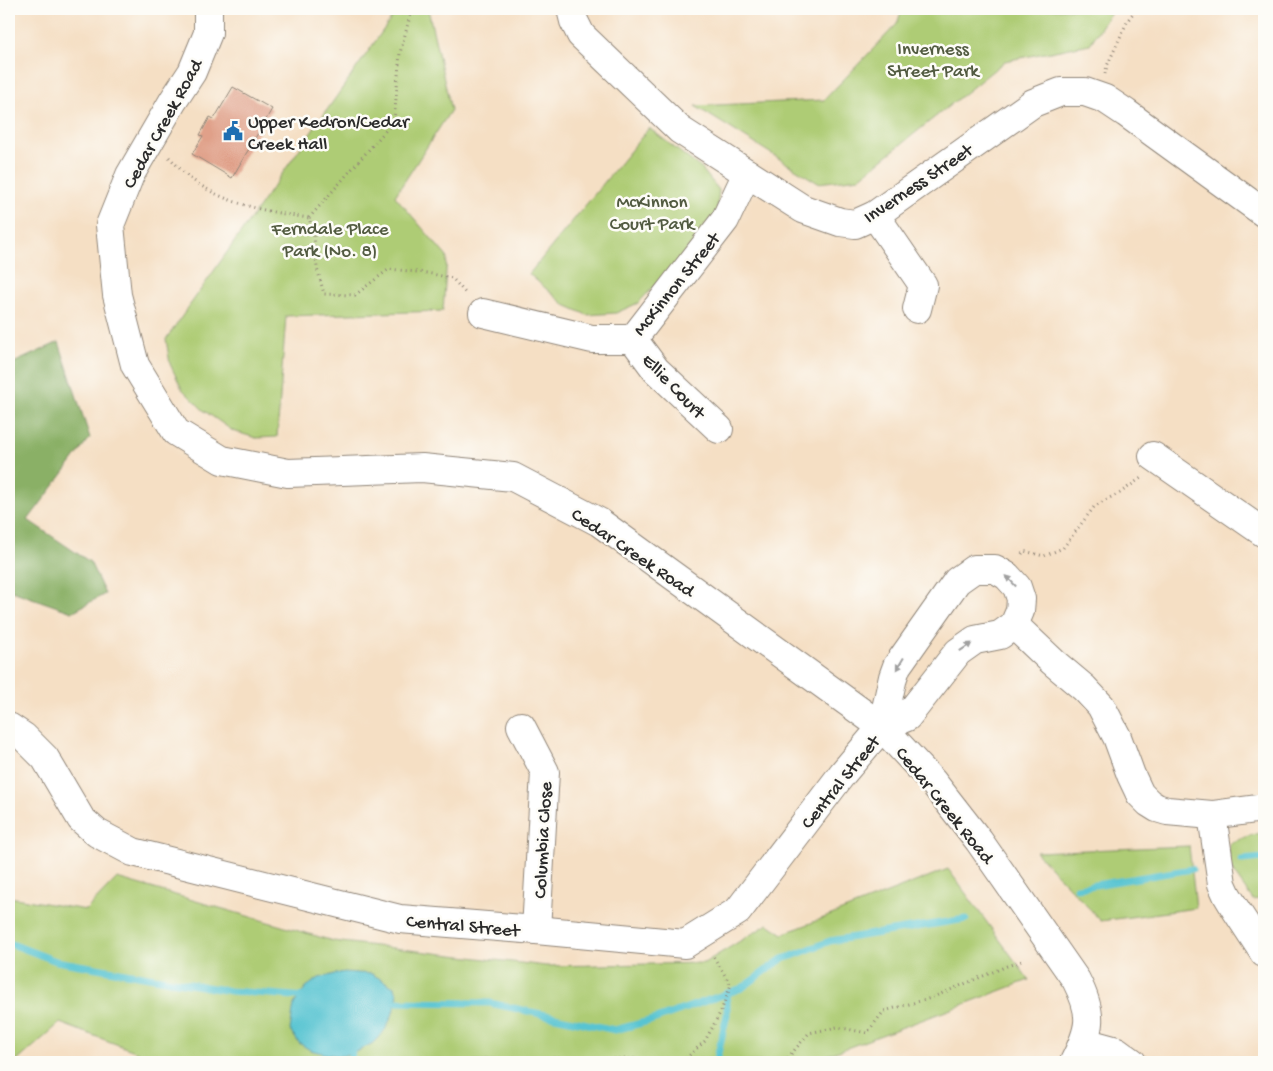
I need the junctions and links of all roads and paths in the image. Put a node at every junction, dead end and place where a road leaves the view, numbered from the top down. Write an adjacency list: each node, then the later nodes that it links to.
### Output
1 (208, 9): 20 (street, Cedar Creek Road)
2 (412, 9): 10 (path)
3 (570, 9): 7 (street, Inverness Street)
4 (1136, 9): 5 (path)
5 (1098, 97): 8 (street, Inverness Street); 9 (street, Inverness Street)
6 (168, 156): 10 (path)
7 (747, 173): 9 (street, Inverness Street); 13 (street, McKinnon Street)
8 (1264, 213)
9 (875, 215): 11 (street)
10 (309, 218): 12 (path)
11 (927, 293)
12 (482, 313): 13 (street, McKinnon Street)
13 (633, 339): 14 (street, Ellie Court)
14 (719, 429)
15 (1152, 456): 16 (street); 17 (path)
16 (1264, 534)
17 (1022, 554)
18 (1014, 625): 20 (street, one-way to 18); 20 (street, one-way to 20); 23 (street)
19 (521, 726): 24 (street, Columbia Close)
20 (882, 726): 25 (street, Central Street); 28 (street, Cedar Creek Road)
21 (9, 727): 24 (street, Central Street)
22 (1264, 808): 23 (street)
23 (1212, 815): 26 (street)
24 (536, 930): 25 (street, Central Street)
25 (700, 934): 31 (path)
26 (1264, 953)
27 (1025, 960): 32 (path)
28 (1079, 1052): 33 (street)
29 (539, 1062): 30 (path)
30 (664, 1062)
31 (682, 1062)
32 (786, 1062)
33 (1132, 1062)

